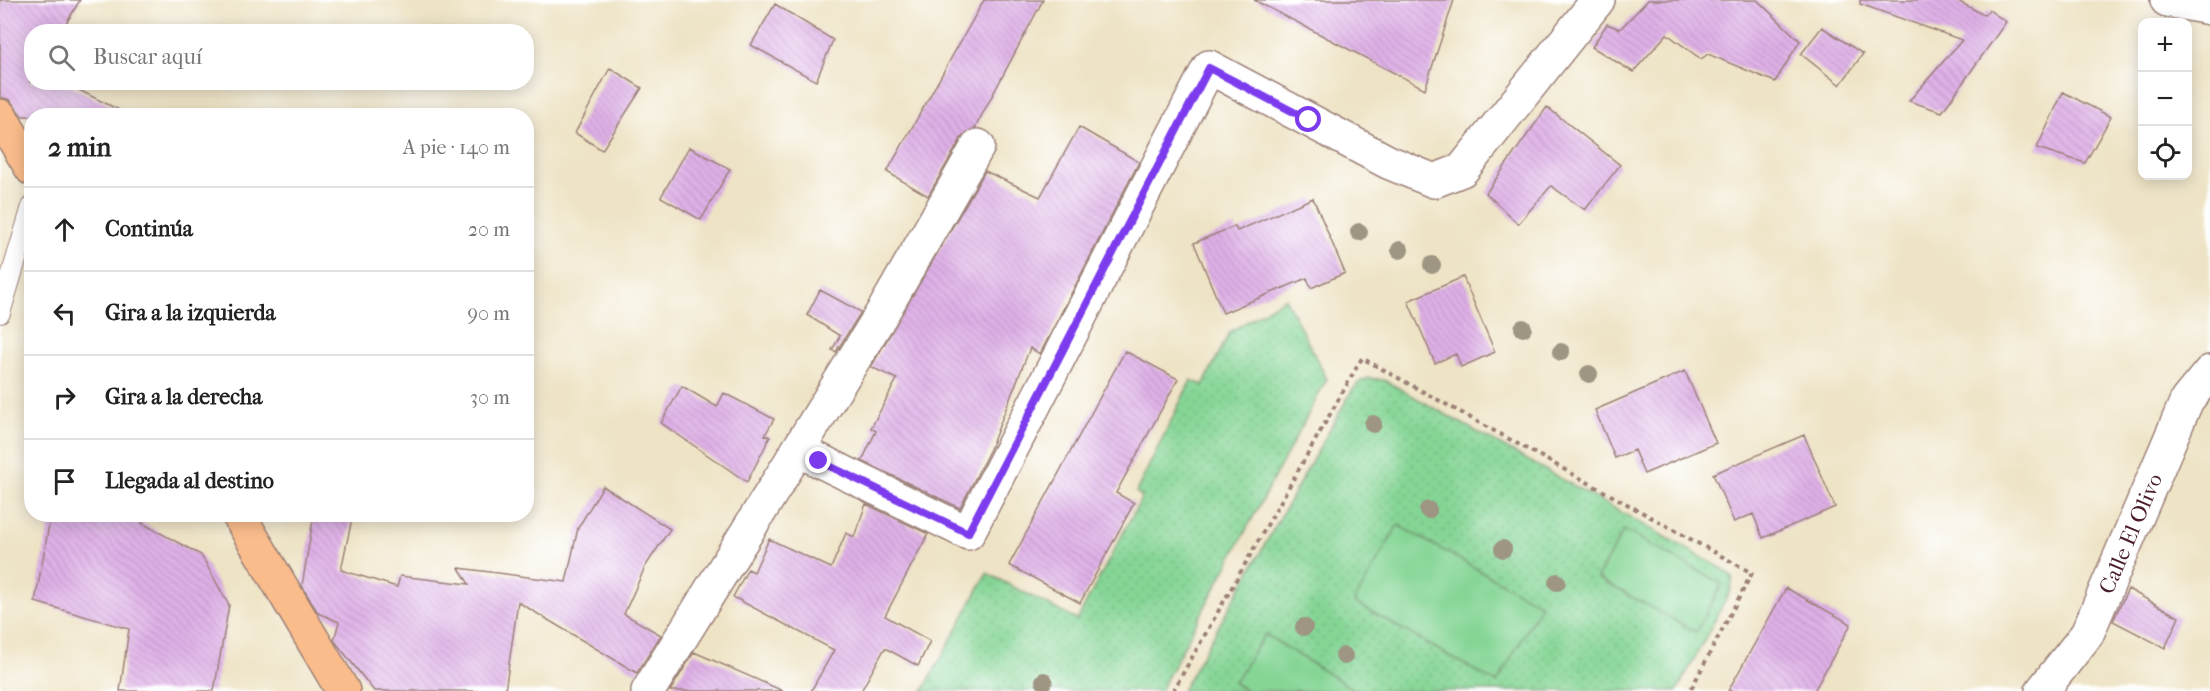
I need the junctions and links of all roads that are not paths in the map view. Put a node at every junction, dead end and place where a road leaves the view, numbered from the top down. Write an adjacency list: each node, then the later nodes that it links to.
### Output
1 (1598, 0): 10 (street)
2 (2167, 0): 3 (street)
3 (2210, 8)
4 (0, 116): 6 (main road)
5 (978, 146): 10 (street)
6 (24, 155)
7 (24, 234): 8 (lane)
8 (0, 313)
9 (2210, 372): 14 (street, Calle El Olivo)
10 (798, 450): 13 (street)
11 (243, 522): 12 (main road)
12 (343, 691)
13 (648, 691)
14 (2042, 691)

